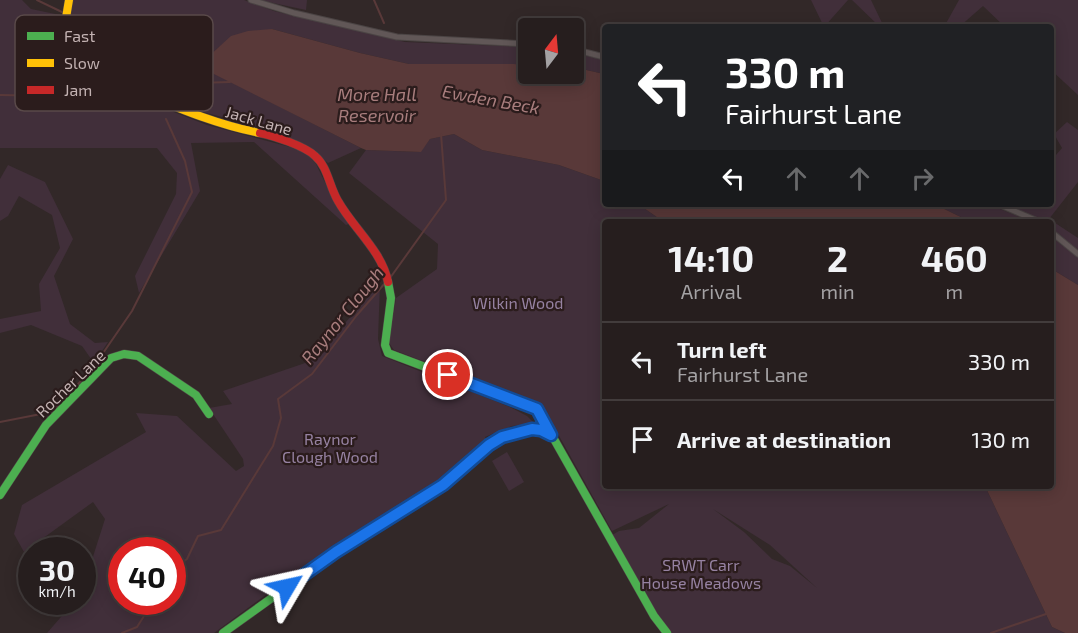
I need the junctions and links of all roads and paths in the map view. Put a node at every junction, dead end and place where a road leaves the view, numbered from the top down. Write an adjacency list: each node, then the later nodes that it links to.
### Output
1 (69, 0): 3 (street, Jack Lane)
2 (251, 0): 4 (street)
3 (66, 15)
4 (518, 43)
5 (584, 52): 6 (street)
6 (602, 56)
7 (187, 111): 13 (street, Jack Lane)
8 (1005, 207): 9 (street)
9 (1033, 219)
10 (1054, 234): 11 (street)
11 (1078, 254)
12 (209, 414): 14 (street, Rocher Lane)
13 (551, 435): 15 (street); 16 (street)
14 (0, 495)
15 (223, 633)
16 (668, 633)

